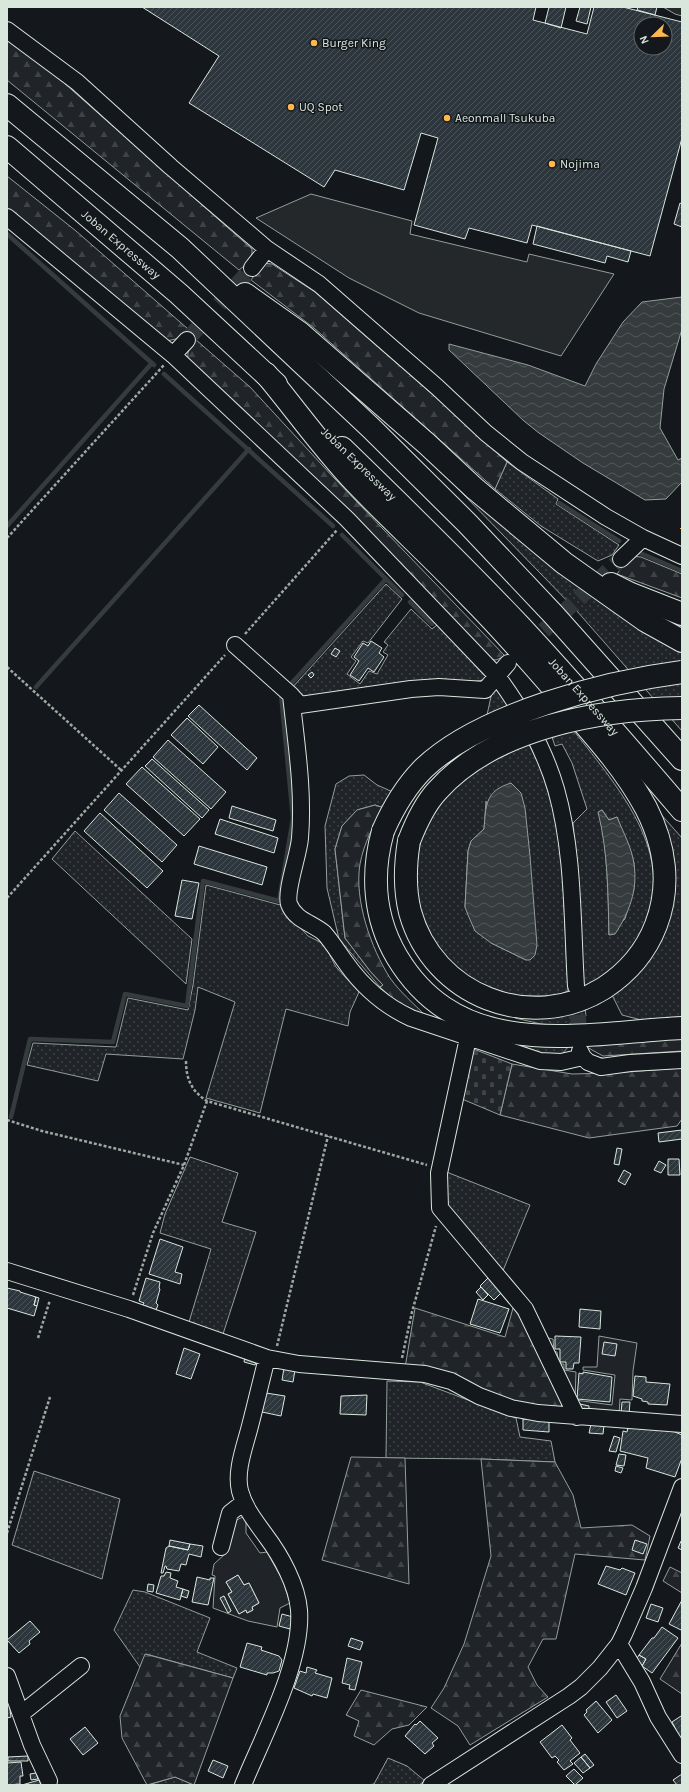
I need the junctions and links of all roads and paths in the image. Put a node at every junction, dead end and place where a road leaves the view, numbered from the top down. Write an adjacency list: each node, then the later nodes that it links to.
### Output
1 (7, 30): 6 (street)
2 (7, 105): 5 (highway)
3 (7, 147): 10 (highway, Joban Expressway)
4 (7, 217): 9 (street)
5 (180, 248): 13 (highway); 25 (highway)
6 (267, 249): 7 (street); 12 (street)
7 (252, 268)
8 (187, 340): 9 (street)
9 (173, 355): 11 (path); 22 (street)
10 (266, 374): 24 (highway, bridge); 26 (highway, Joban Expressway)
11 (7, 538)
12 (644, 538): 14 (street); 15 (street)
13 (536, 540): 16 (highway); 17 (highway)
14 (682, 556)
15 (621, 559)
16 (682, 614)
17 (682, 641)
18 (235, 645): 23 (street)
19 (508, 663): 22 (street)
20 (7, 667): 27 (path)
21 (682, 672): 29 (highway, bridge)
22 (497, 676): 23 (street); 28 (street)
23 (291, 695): 30 (street)
24 (682, 708)
25 (682, 759)
26 (682, 810)
27 (7, 898)
28 (576, 986)
29 (682, 1028)
30 (468, 1038): 31 (street); 37 (street)
31 (682, 1060)
32 (186, 1061): 33 (path)
33 (207, 1100): 35 (path); 36 (path)
34 (7, 1120): 36 (path)
35 (328, 1136): 37 (path); 43 (path)
36 (184, 1165): 41 (path)
37 (440, 1168): 38 (street)
38 (440, 1208): 44 (path); 46 (street)
39 (7, 1271): 40 (street)
40 (55, 1286): 41 (street); 42 (path)
41 (128, 1309): 43 (street)
42 (38, 1338)
43 (271, 1359): 44 (street); 49 (street)
44 (399, 1372): 46 (street)
45 (50, 1397): 50 (path)
46 (577, 1417): 47 (street)
47 (682, 1424)
48 (682, 1487): 52 (street)
49 (244, 1502): 51 (street); 58 (street)
50 (7, 1533)
51 (221, 1547)
52 (619, 1644): 56 (street); 59 (street)
53 (81, 1666): 55 (street)
54 (7, 1676): 55 (street)
55 (21, 1714): 57 (street)
56 (682, 1755)
57 (49, 1781)
58 (243, 1785)
59 (431, 1785)

